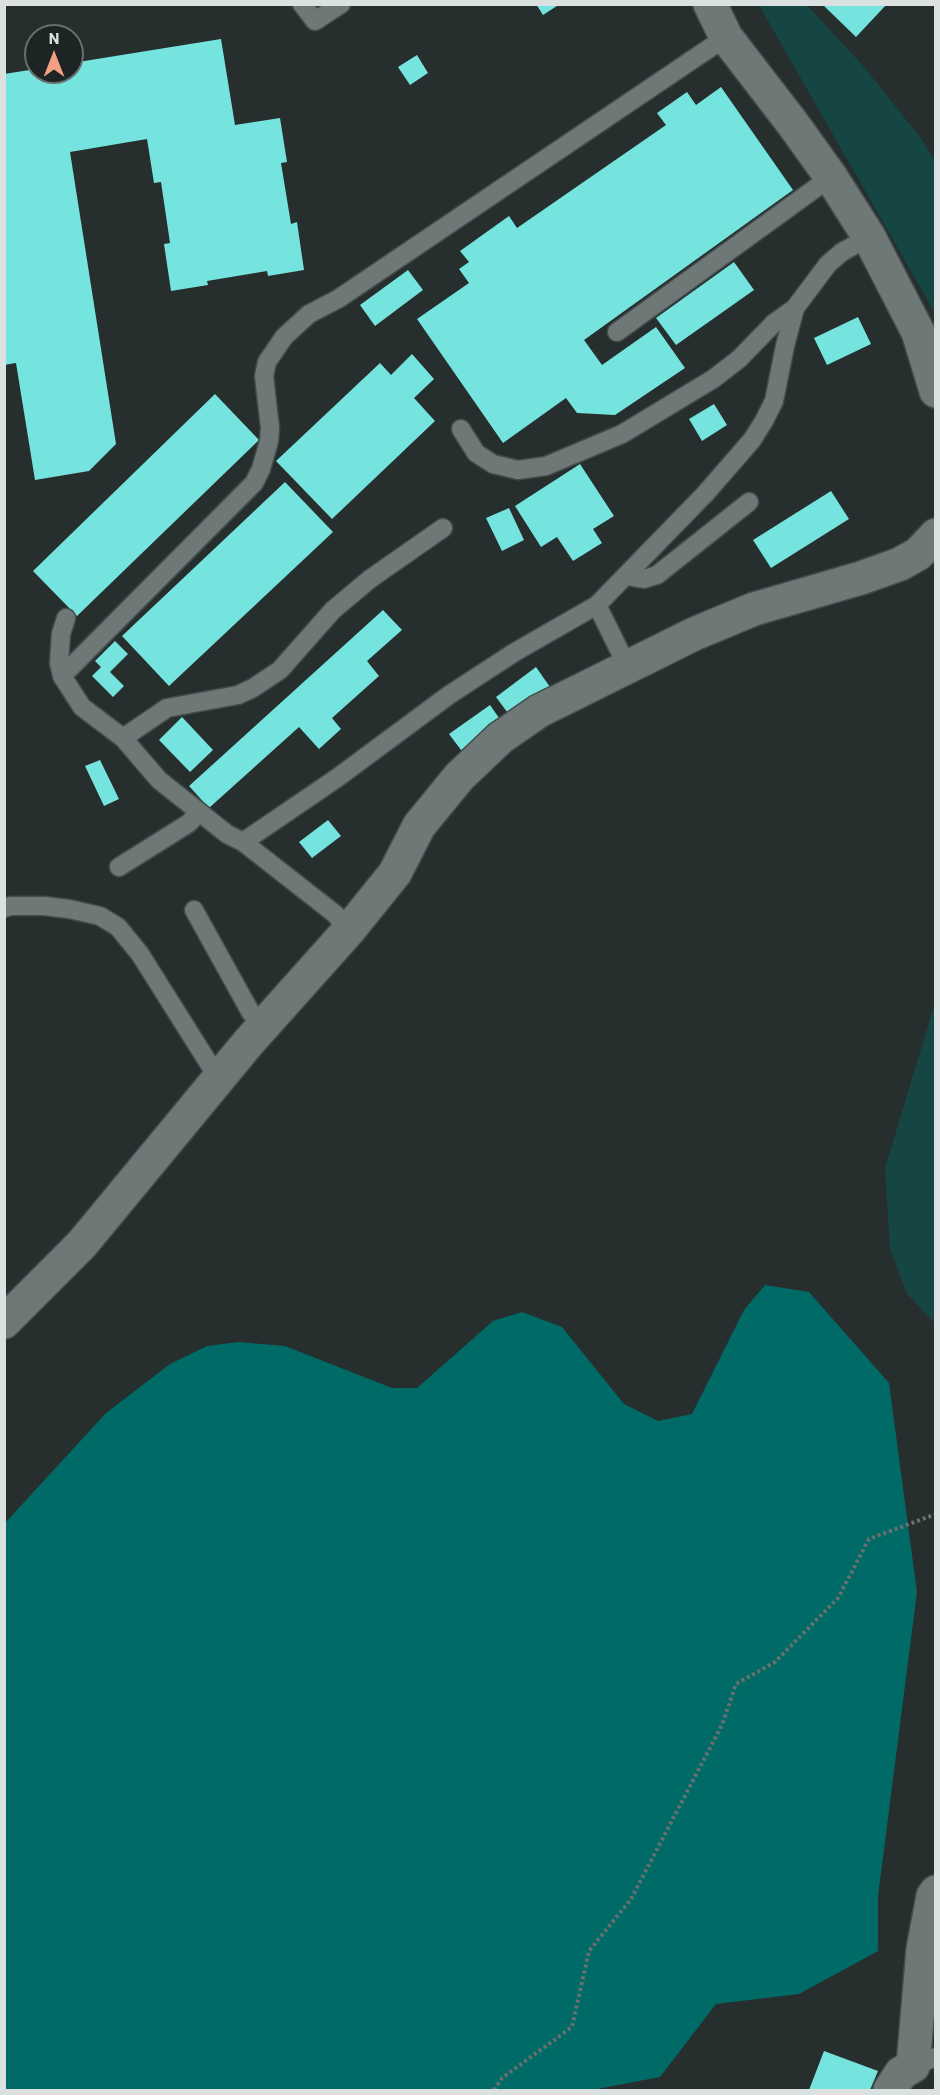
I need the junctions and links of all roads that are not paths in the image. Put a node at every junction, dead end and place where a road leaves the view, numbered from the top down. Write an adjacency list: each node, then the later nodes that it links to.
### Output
1 (302, 4): 2 (lane)
2 (341, 4)
3 (710, 4): 4 (street)
4 (726, 37): 5 (street); 18 (lane)
5 (831, 177): 6 (street); 8 (lane)
6 (869, 237): 7 (lane); 9 (street)
7 (795, 308): 10 (lane); 14 (lane)
8 (617, 332)
9 (936, 391)
10 (461, 429)
11 (749, 502): 14 (lane)
12 (443, 528): 19 (lane)
13 (936, 535): 17 (street)
14 (627, 576): 15 (lane)
15 (597, 606): 17 (lane); 21 (lane)
16 (66, 618): 18 (lane)
17 (627, 666): 25 (street)
18 (62, 676): 19 (lane)
19 (123, 738): 20 (lane)
20 (199, 813): 21 (lane); 22 (lane)
21 (243, 842): 25 (lane)
22 (119, 867)
23 (4, 908): 27 (lane)
24 (194, 910): 26 (lane)
25 (349, 930): 26 (street)
26 (264, 1024): 27 (street)
27 (219, 1078): 28 (street)
28 (4, 1322)
29 (936, 1892): 30 (street)
30 (924, 2062): 31 (street)
31 (890, 2091)

